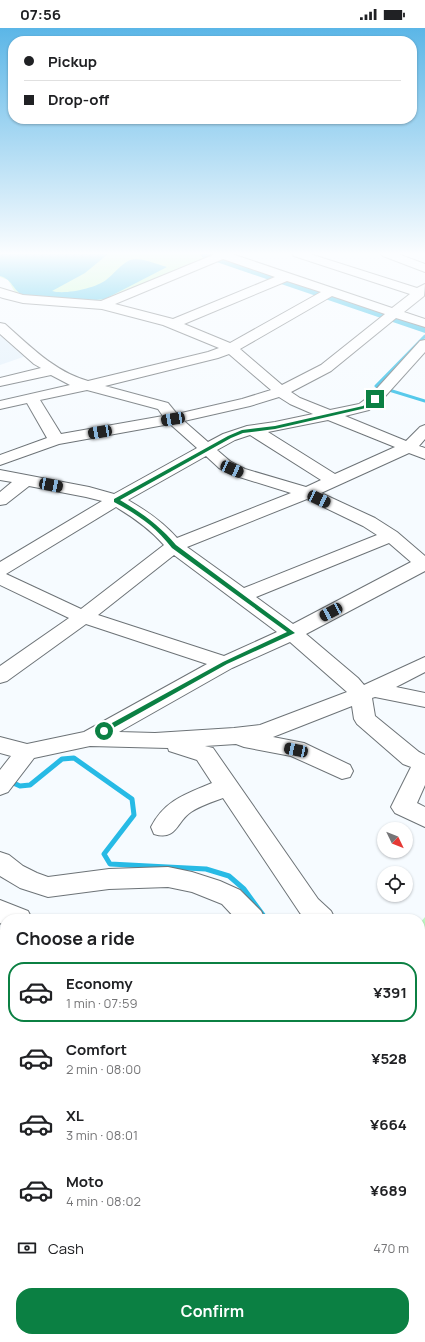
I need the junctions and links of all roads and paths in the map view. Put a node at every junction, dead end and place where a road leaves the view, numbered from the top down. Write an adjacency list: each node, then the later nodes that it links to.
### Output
1 (144, 315): 6 (street)
2 (194, 315): 6 (street)
3 (290, 315): 9 (street)
4 (391, 316): 5 (street); 13 (street)
5 (425, 323)
6 (173, 324): 9 (street)
7 (0, 327): 10 (street)
8 (425, 344): 16 (street)
9 (231, 348): 12 (street); 13 (street)
10 (54, 370): 11 (street); 12 (street)
11 (0, 382)
12 (90, 386): 14 (street); 17 (street)
13 (282, 392): 16 (street); 17 (street)
14 (31, 397): 15 (street); 20 (street)
15 (0, 405)
16 (329, 416): 18 (street); 21 (street)
17 (173, 419): 20 (street); 22 (street)
18 (252, 429): 22 (street); 27 (street)
19 (425, 430): 21 (street)
20 (56, 440): 24 (street)
21 (409, 448): 23 (street); 27 (street)
22 (206, 450): 28 (street); 30 (street)
23 (425, 454)
24 (0, 460)
25 (0, 475): 26 (street)
26 (26, 480): 29 (street); 30 (street)
27 (332, 480): 28 (street)
28 (307, 493): 31 (street); 32 (street)
29 (0, 500)
30 (116, 500): 32 (street); 34 (street)
31 (390, 536): 33 (street); 36 (street)
32 (174, 546): 36 (street); 37 (street)
33 (424, 563): 38 (street)
34 (0, 570)
35 (0, 578): 37 (street)
36 (242, 596): 38 (street)
37 (83, 617): 39 (street); 41 (street)
38 (292, 633): 39 (street); 42 (street)
39 (225, 663): 45 (street)
40 (425, 664): 42 (street)
41 (0, 676)
42 (366, 692): 43 (street); 44 (street); 49 (street)
43 (425, 700)
44 (234, 736): 46 (street); 50 (street)
45 (90, 738): 46 (street); 48 (street)
46 (163, 741): 52 (street)
47 (0, 745): 48 (street)
48 (27, 752): 51 (street)
49 (424, 764): 53 (street)
50 (342, 771)
51 (0, 786)
52 (227, 786): 54 (street); 57 (street)
53 (425, 818)
54 (163, 827)
55 (0, 862): 56 (street)
56 (247, 914)
57 (317, 914)

